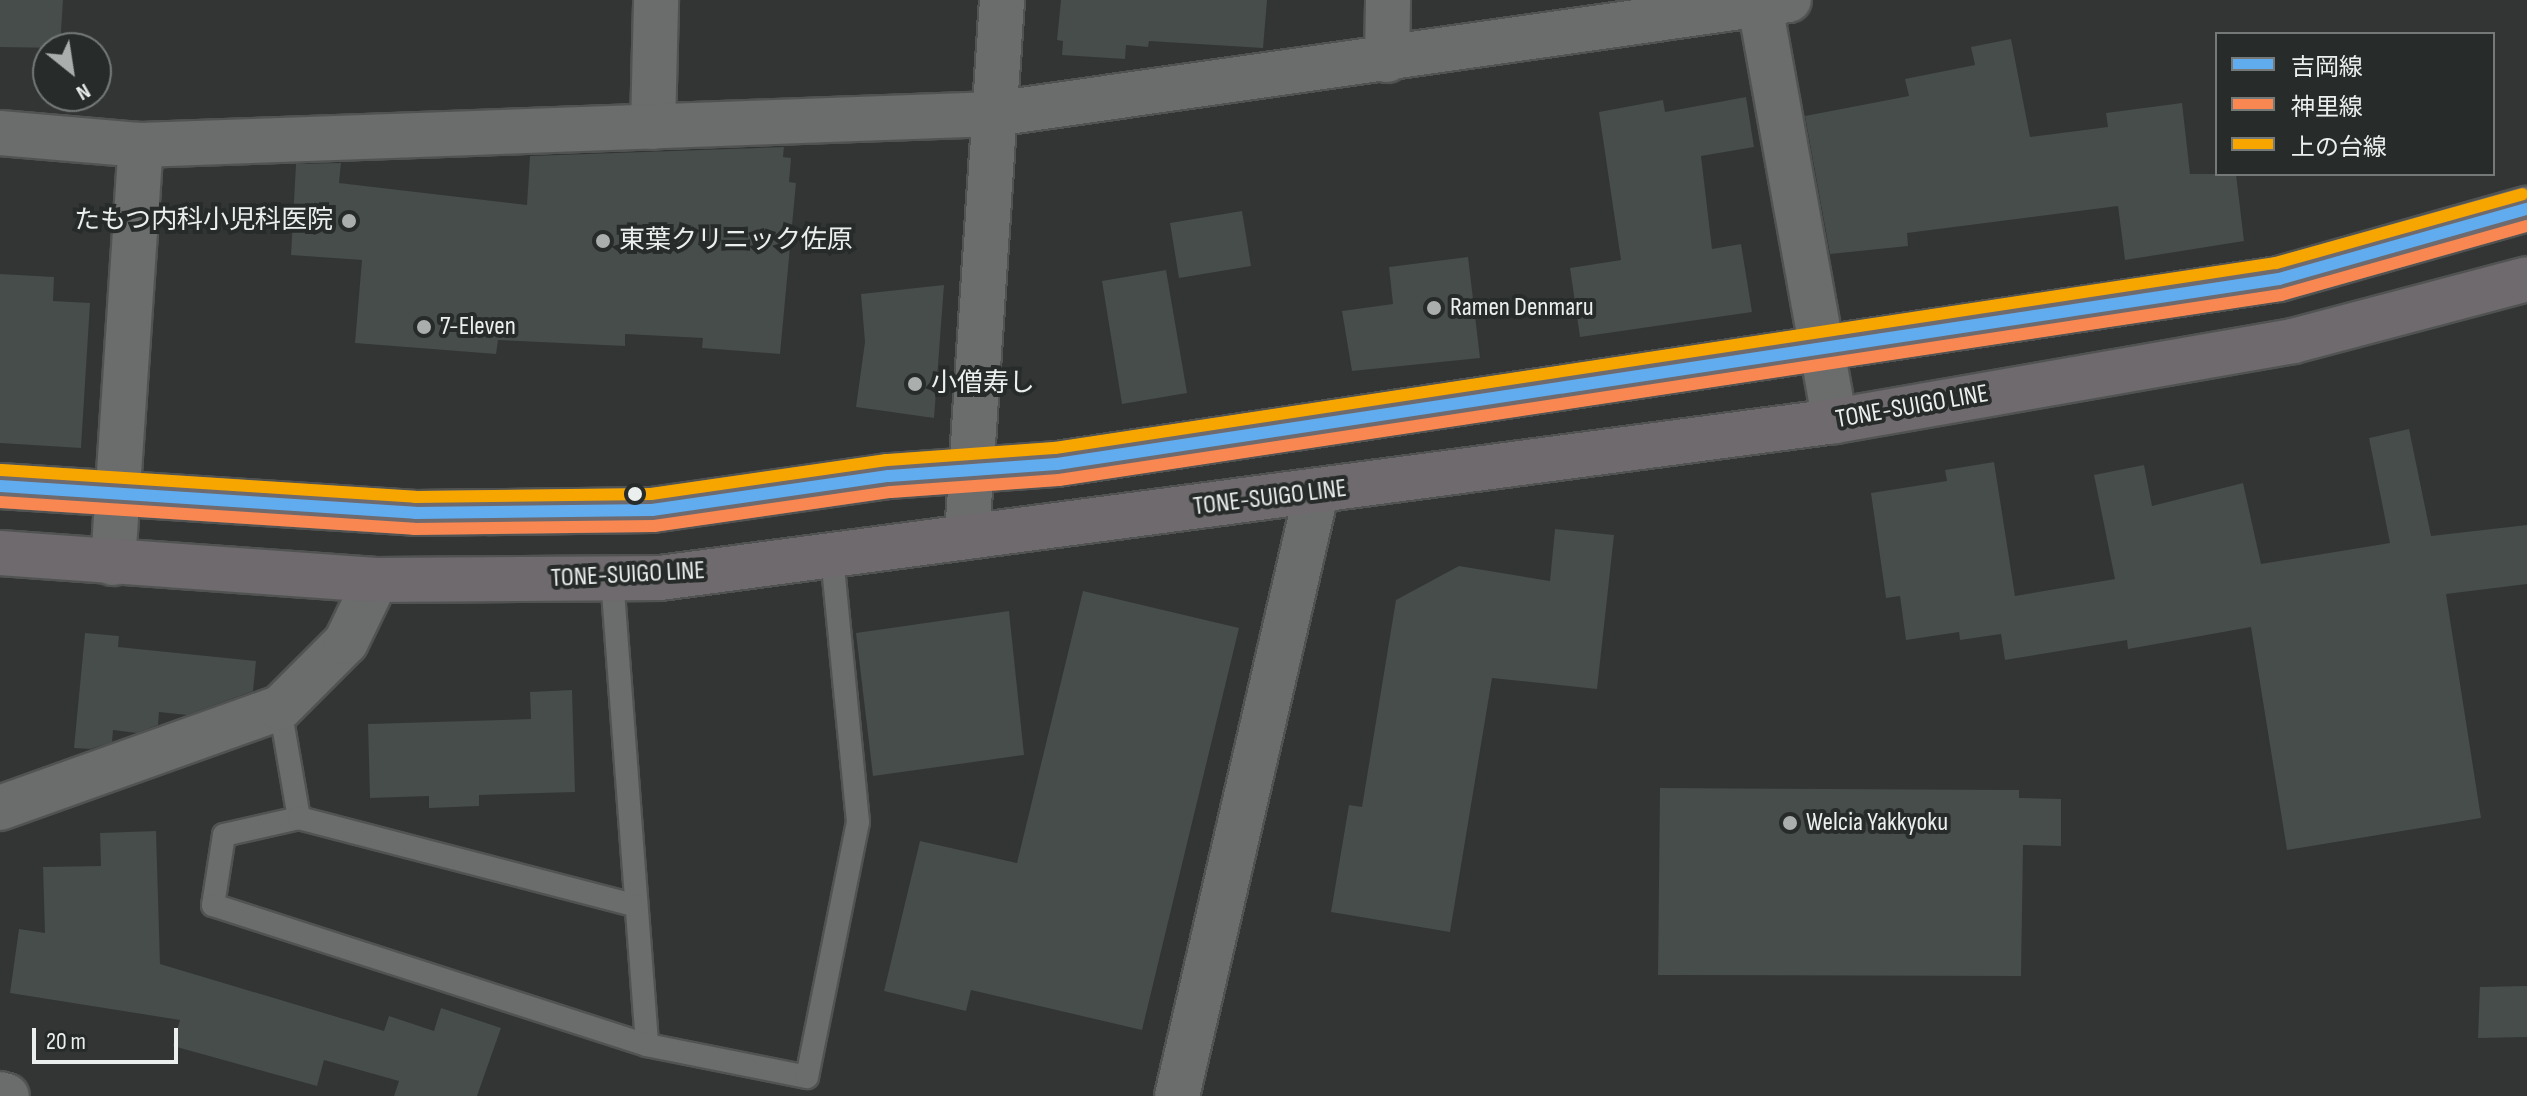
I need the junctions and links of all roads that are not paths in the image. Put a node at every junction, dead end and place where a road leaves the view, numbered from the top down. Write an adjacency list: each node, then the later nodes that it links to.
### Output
1 (656, 0): 7 (street)
2 (1002, 0): 6 (street)
3 (1388, 0): 5 (street)
4 (1769, 2): 5 (street); 12 (street)
5 (1387, 60): 6 (street)
6 (994, 114): 7 (street); 14 (street)
7 (653, 127): 9 (street)
8 (0, 133): 9 (street)
9 (141, 145): 17 (street)
10 (2527, 209): 12 (highway)
11 (2527, 279): 13 (highway, TONE-SUIGO LINE)
12 (1821, 351): 13 (street); 14 (highway)
13 (1835, 421): 16 (highway, TONE-SUIGO LINE)
14 (973, 469): 17 (highway); 18 (street)
15 (0, 486): 17 (highway)
16 (1316, 494): 18 (highway, TONE-SUIGO LINE); 31 (street)
17 (116, 496): 21 (street)
18 (967, 536): 20 (highway, TONE-SUIGO LINE)
19 (0, 553): 21 (highway, TONE-SUIGO LINE)
20 (832, 556): 22 (highway, TONE-SUIGO LINE); 28 (lane)
21 (113, 563): 23 (highway, TONE-SUIGO LINE)
22 (612, 578): 23 (highway, TONE-SUIGO LINE); 27 (lane)
23 (376, 580): 24 (street)
24 (280, 708): 25 (street); 26 (lane)
25 (0, 808)
26 (299, 818): 27 (lane); 28 (lane)
27 (634, 905): 28 (lane)
28 (647, 1045)
29 (0, 1094): 30 (street)
30 (7, 1096)
31 (1177, 1096)

